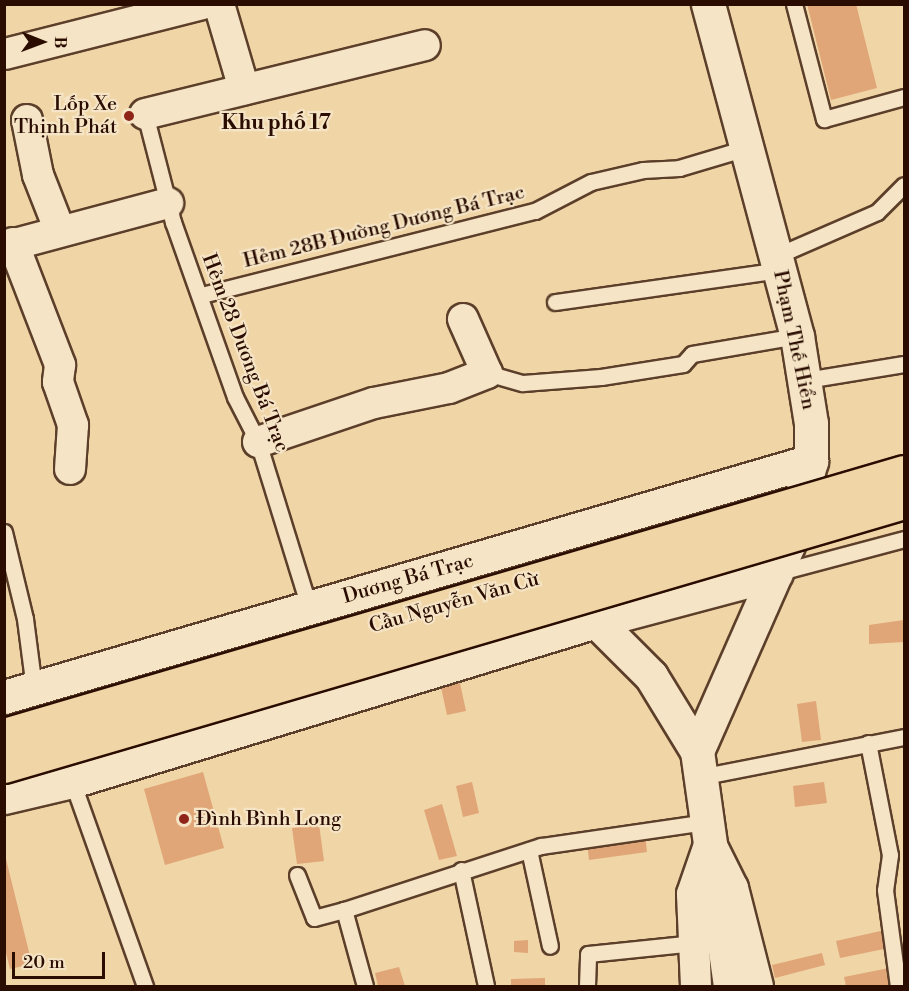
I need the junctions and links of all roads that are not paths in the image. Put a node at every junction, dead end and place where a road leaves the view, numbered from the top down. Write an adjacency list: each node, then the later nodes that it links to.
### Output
1 (202, 4): 6 (street)
2 (219, 4): 7 (street)
3 (708, 4): 11 (street, Phạm Thế Hiển)
4 (794, 4): 8 (lane)
5 (425, 45): 7 (street)
6 (5, 54)
7 (244, 88): 9 (street)
8 (904, 97)
9 (145, 114): 13 (lane, Hẻm 28 Dương Bá Trạc)
10 (27, 120): 14 (street)
11 (746, 148): 16 (street, Phạm Thế Hiển); 17 (lane, Hẻm 28B Đường Dương Bá Trạc)
12 (904, 185): 16 (lane)
13 (168, 203): 14 (street); 17 (lane, Hẻm 28 Dương Bá Trạc)
14 (60, 231): 15 (street)
15 (9, 245): 26 (street)
16 (778, 263): 18 (lane); 20 (street, Phạm Thế Hiển)
17 (202, 295): 24 (lane, Hẻm 28 Dương Bá Trạc)
18 (555, 302)
19 (463, 319): 22 (street)
20 (797, 336): 22 (lane); 23 (street, Phạm Thế Hiển)
21 (904, 364): 23 (lane)
22 (487, 372): 24 (street)
23 (806, 380): 25 (street, Phạm Thế Hiển)
24 (258, 442): 33 (lane, Hẻm 28 Dương Bá Trạc)
25 (811, 461): 30 (street, Dương Bá Trạc); 32 (street, Phạm Thế Hiển)
26 (70, 469)
27 (904, 472): 36 (main road, Cầu Nguyễn Văn Cừ, bridge)
28 (904, 502): 40 (main road, Cầu Nguyễn Văn Cừ, bridge)
29 (4, 532): 35 (lane)
30 (547, 539): 33 (street, Dương Bá Trạc); 34 (street)
31 (904, 539): 32 (lane)
32 (776, 573): 34 (street); 39 (street, Phạm Thế Hiển)
33 (309, 607): 35 (street, Dương Bá Trạc)
34 (583, 625): 39 (street); 41 (street)
35 (19, 693)
36 (4, 735)
37 (904, 737): 38 (lane)
38 (868, 744): 39 (lane); 50 (lane)
39 (698, 764): 43 (street)
40 (4, 766)
41 (72, 781): 42 (street); 51 (lane)
42 (4, 797)
43 (708, 832): 44 (lane); 48 (street); 56 (street); 57 (street)
44 (529, 850): 45 (lane); 49 (lane)
45 (461, 870): 47 (lane); 53 (lane)
46 (297, 875): 47 (lane)
47 (344, 910): 52 (lane)
48 (694, 943): 54 (lane); 55 (street)
49 (550, 946)
50 (899, 951): 58 (lane)
51 (145, 987)
52 (365, 987)
53 (486, 987)
54 (587, 987)
55 (696, 987)
56 (730, 987)
57 (758, 987)
58 (898, 987)

